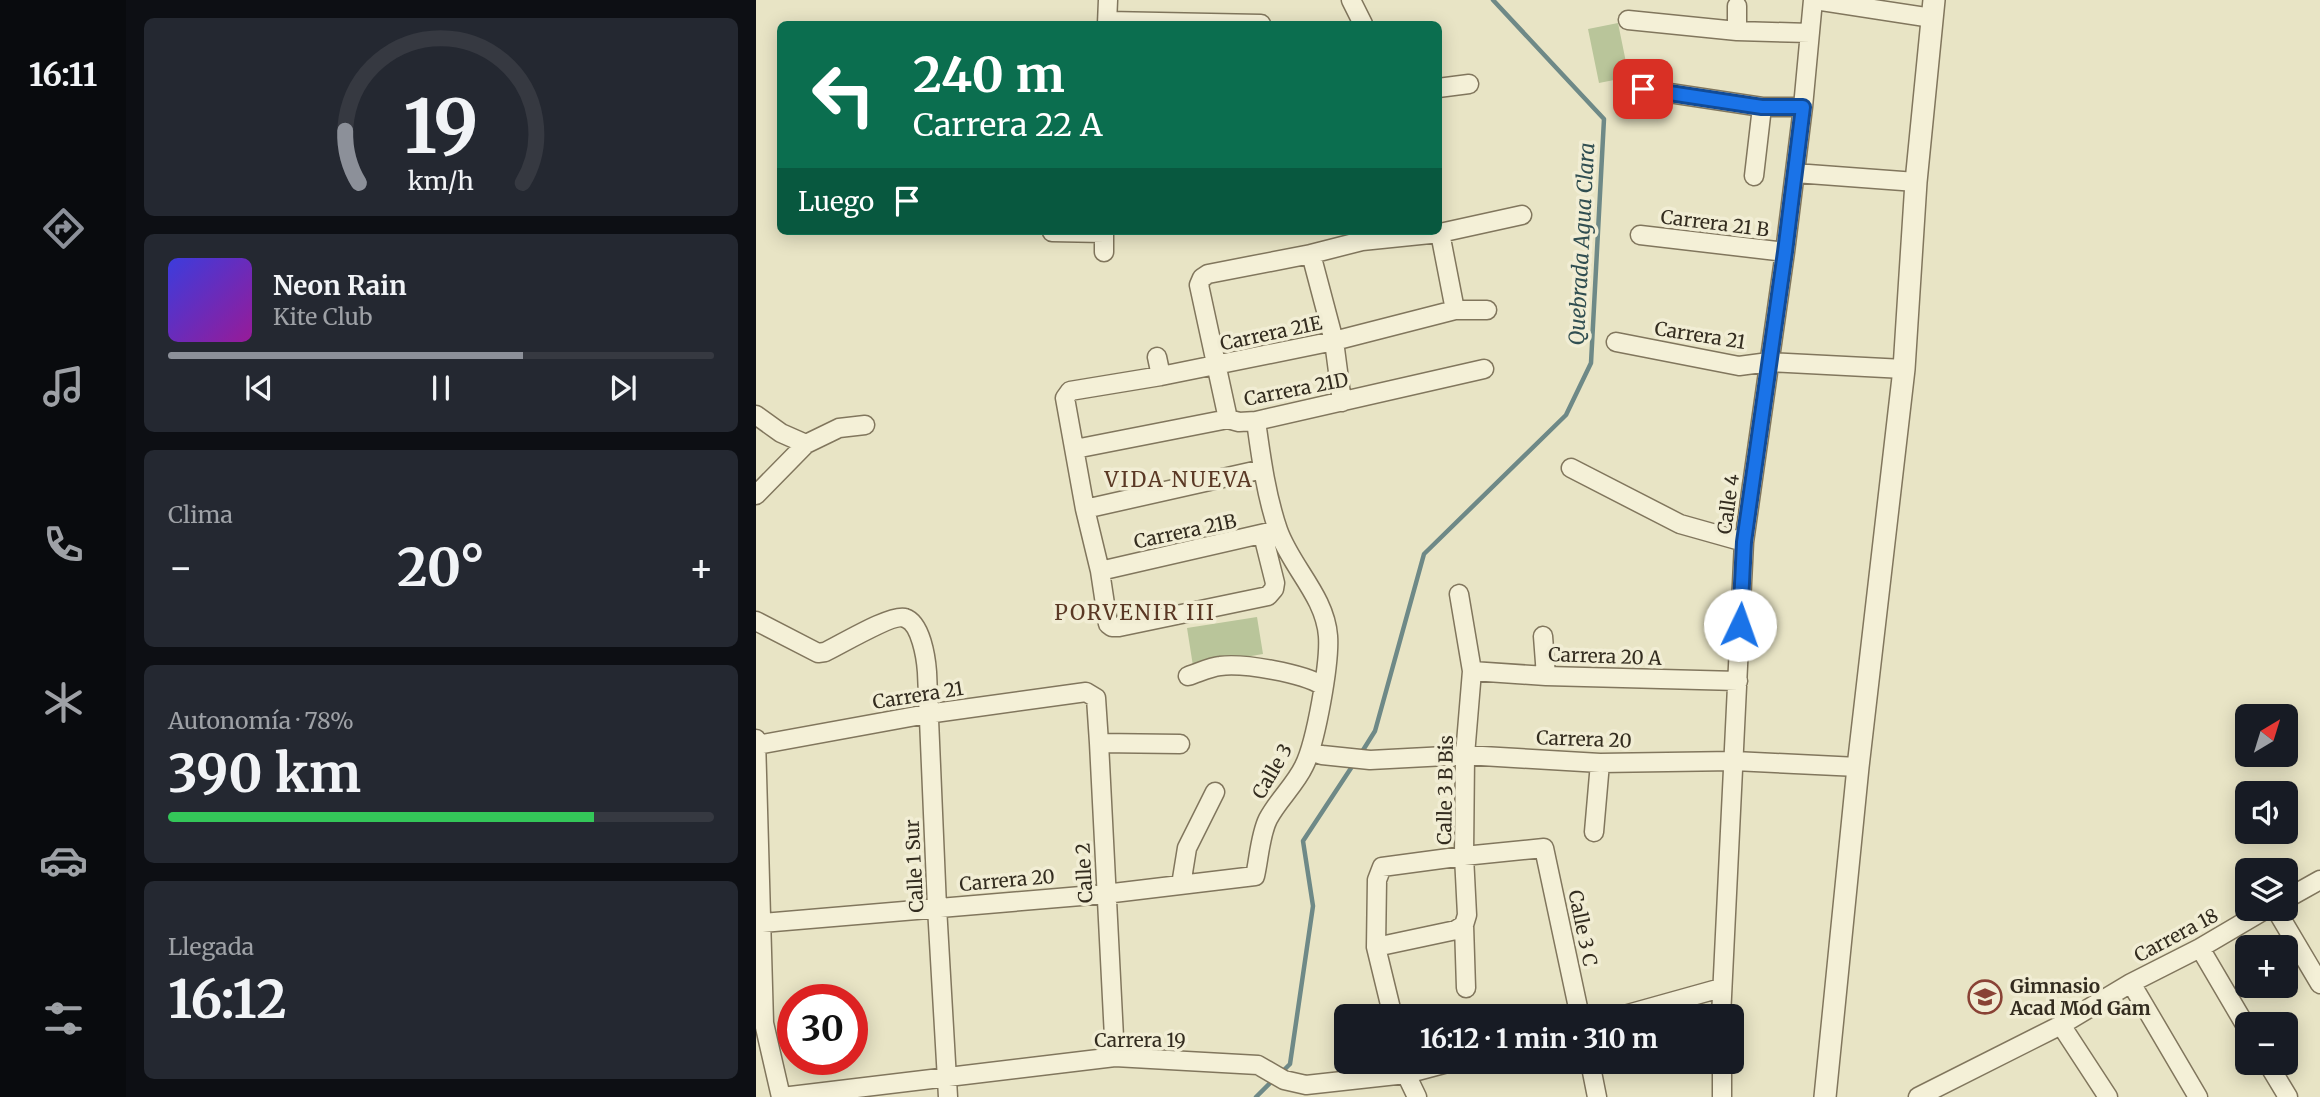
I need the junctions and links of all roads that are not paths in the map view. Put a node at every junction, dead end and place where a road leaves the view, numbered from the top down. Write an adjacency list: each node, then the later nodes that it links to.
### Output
1 (1108, 0): 7 (street)
2 (1351, 0): 8 (street)
3 (1814, 0): 5 (street); 10 (street, Calle 4)
4 (1737, 6): 9 (street)
5 (1933, 9): 18 (street)
6 (1628, 20): 9 (street)
7 (1107, 21)
8 (1362, 21)
9 (1737, 31): 10 (street)
10 (1810, 33): 15 (street, Calle 4)
11 (1469, 84): 12 (street)
12 (1442, 87)
13 (1643, 89): 14 (street)
14 (1762, 107): 15 (street); 17 (street)
15 (1803, 107): 16 (street, Calle 4)
16 (1796, 173): 18 (street); 27 (street, Calle 4)
17 (1754, 176)
18 (1916, 183): 37 (street)
19 (1522, 215): 20 (street)
20 (1442, 230)
21 (1104, 235): 26 (street)
22 (1379, 235): 25 (street)
23 (1435, 235): 29 (street)
24 (1640, 235): 27 (street, Carrera 21 B)
25 (1361, 236): 28 (street)
26 (1104, 252)
27 (1785, 252): 34 (street, Calle 4)
28 (1311, 254): 31 (street); 35 (street)
29 (1455, 310): 30 (street, Carrera 21E); 31 (street, Carrera 21E)
30 (1487, 310)
31 (1334, 341): 35 (street, Carrera 21E); 39 (street)
32 (1616, 342): 34 (street, Carrera 21)
33 (1157, 358): 38 (street)
34 (1769, 362): 37 (street, Carrera 21); 51 (street, Calle 4)
35 (1217, 365): 38 (street, Carrera 21E); 41 (street)
36 (1484, 369): 39 (street, Carrera 21D)
37 (1903, 369): 70 (street)
38 (1161, 376): 45 (street, Carrera 21E)
39 (1342, 402): 42 (street, Carrera 21D)
40 (756, 415): 44 (street)
41 (1228, 419): 42 (street, Carrera 21D); 45 (street, Carrera 21D)
42 (1256, 421): 47 (street)
43 (865, 425): 44 (street)
44 (806, 444): 48 (street)
45 (1075, 449): 49 (street)
46 (1572, 468): 51 (street)
47 (1263, 469): 49 (street); 50 (street)
48 (756, 495)
49 (1085, 509): 52 (street)
50 (1271, 533): 52 (street, Carrera 21B); 52 (street); 60 (street, Calle 3)
51 (1744, 542): 59 (street, Calle 4)
52 (1100, 571)
53 (1459, 594): 56 (street, Calle 3 B Bis)
54 (756, 621): 62 (street, Calle 1 Sur)
55 (1543, 636): 58 (street)
56 (1472, 671): 58 (street, Carrera 20 A); 67 (street, Calle 3 B Bis)
57 (1188, 676): 60 (street)
58 (1546, 676): 59 (street, Carrera 20 A)
59 (1738, 681): 68 (street, Calle 4)
60 (1323, 686): 66 (street, Calle 3)
61 (1086, 692): 62 (street, Carrera 21); 64 (street, Calle 2)
62 (927, 714): 63 (street, Carrera 21); 79 (street, Calle 1 Sur)
63 (757, 742): 82 (street)
64 (1099, 743): 65 (street); 78 (street, Calle 2)
65 (1180, 744)
66 (1316, 753): 67 (street, Carrera 20); 74 (street, Calle 3)
67 (1465, 755): 69 (street, Carrera 20); 73 (street, Calle 3 B Bis)
68 (1734, 761): 69 (street, Carrera 20); 70 (street, Carrera 20); 89 (street, Calle 4)
69 (1600, 763): 72 (street)
70 (1858, 767): 109 (street)
71 (1215, 792): 76 (street)
72 (1594, 832)
73 (1464, 856): 83 (street, Calle 3 B Bis); 84 (street); 91 (street, Calle 3 C)
74 (1255, 876): 76 (street, Carrera 20)
75 (2320, 880): 77 (street)
76 (1181, 885): 78 (street, Carrera 20)
77 (2298, 892)
78 (1105, 894): 79 (street, Carrera 20); 97 (street, Calle 2)
79 (937, 907): 82 (street, Carrera 20); 103 (street, Calle 1 Sur)
80 (2247, 921): 85 (street, Carrera 18)
81 (2282, 921): 87 (street)
82 (762, 923): 95 (street)
83 (1464, 925): 84 (street); 88 (street, Calle 3 B Bis)
84 (1376, 947): 90 (street)
85 (2200, 948): 86 (street, Carrera 18); 94 (street)
86 (2131, 983): 96 (street, Carrera 18); 112 (street)
87 (2320, 984)
88 (1466, 988)
89 (1721, 988): 92 (street); 93 (street, Calle 4)
90 (1390, 1004)
91 (1577, 1004)
92 (1664, 1004)
93 (1721, 1004)
94 (2238, 1012)
95 (760, 1023): 104 (street)
96 (2061, 1026): 110 (street, Carrera 18); 111 (street)
97 (1115, 1057): 98 (street, Carrera 19); 103 (street, Carrera 19)
98 (1370, 1074)
99 (1407, 1074): 106 (street)
100 (1592, 1074): 107 (street)
101 (1722, 1074): 108 (street)
102 (2275, 1075): 113 (street)
103 (946, 1079): 104 (street, Carrera 19); 105 (street, Calle 1 Sur)
104 (781, 1097)
105 (948, 1097)
106 (1417, 1097)
107 (1597, 1097)
108 (1722, 1097)
109 (1825, 1097)
110 (1918, 1097)
111 (2108, 1097)
112 (2198, 1097)
113 (2288, 1097)

